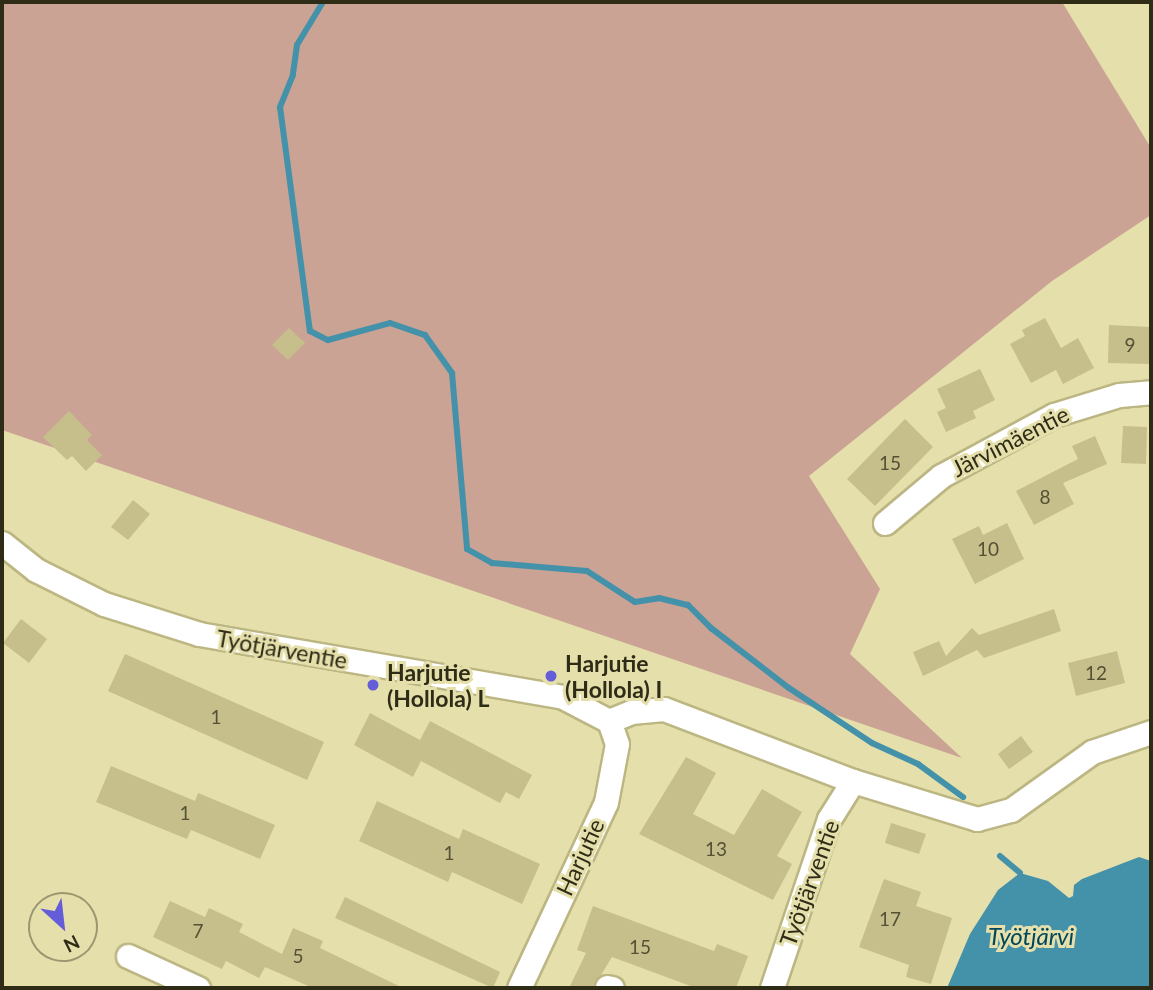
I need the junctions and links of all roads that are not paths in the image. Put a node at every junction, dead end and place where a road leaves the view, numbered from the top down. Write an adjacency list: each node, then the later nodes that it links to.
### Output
1 (1151, 392): 2 (street, Järvimäentie)
2 (885, 523)
3 (2, 543): 4 (street, Työtjärventie)
4 (609, 721): 6 (street); 9 (street, Harjutie)
5 (1151, 732): 6 (street)
6 (853, 781): 10 (street, Työtjärventie)
7 (128, 956): 8 (street)
8 (198, 988)
9 (519, 988)
10 (772, 988)

